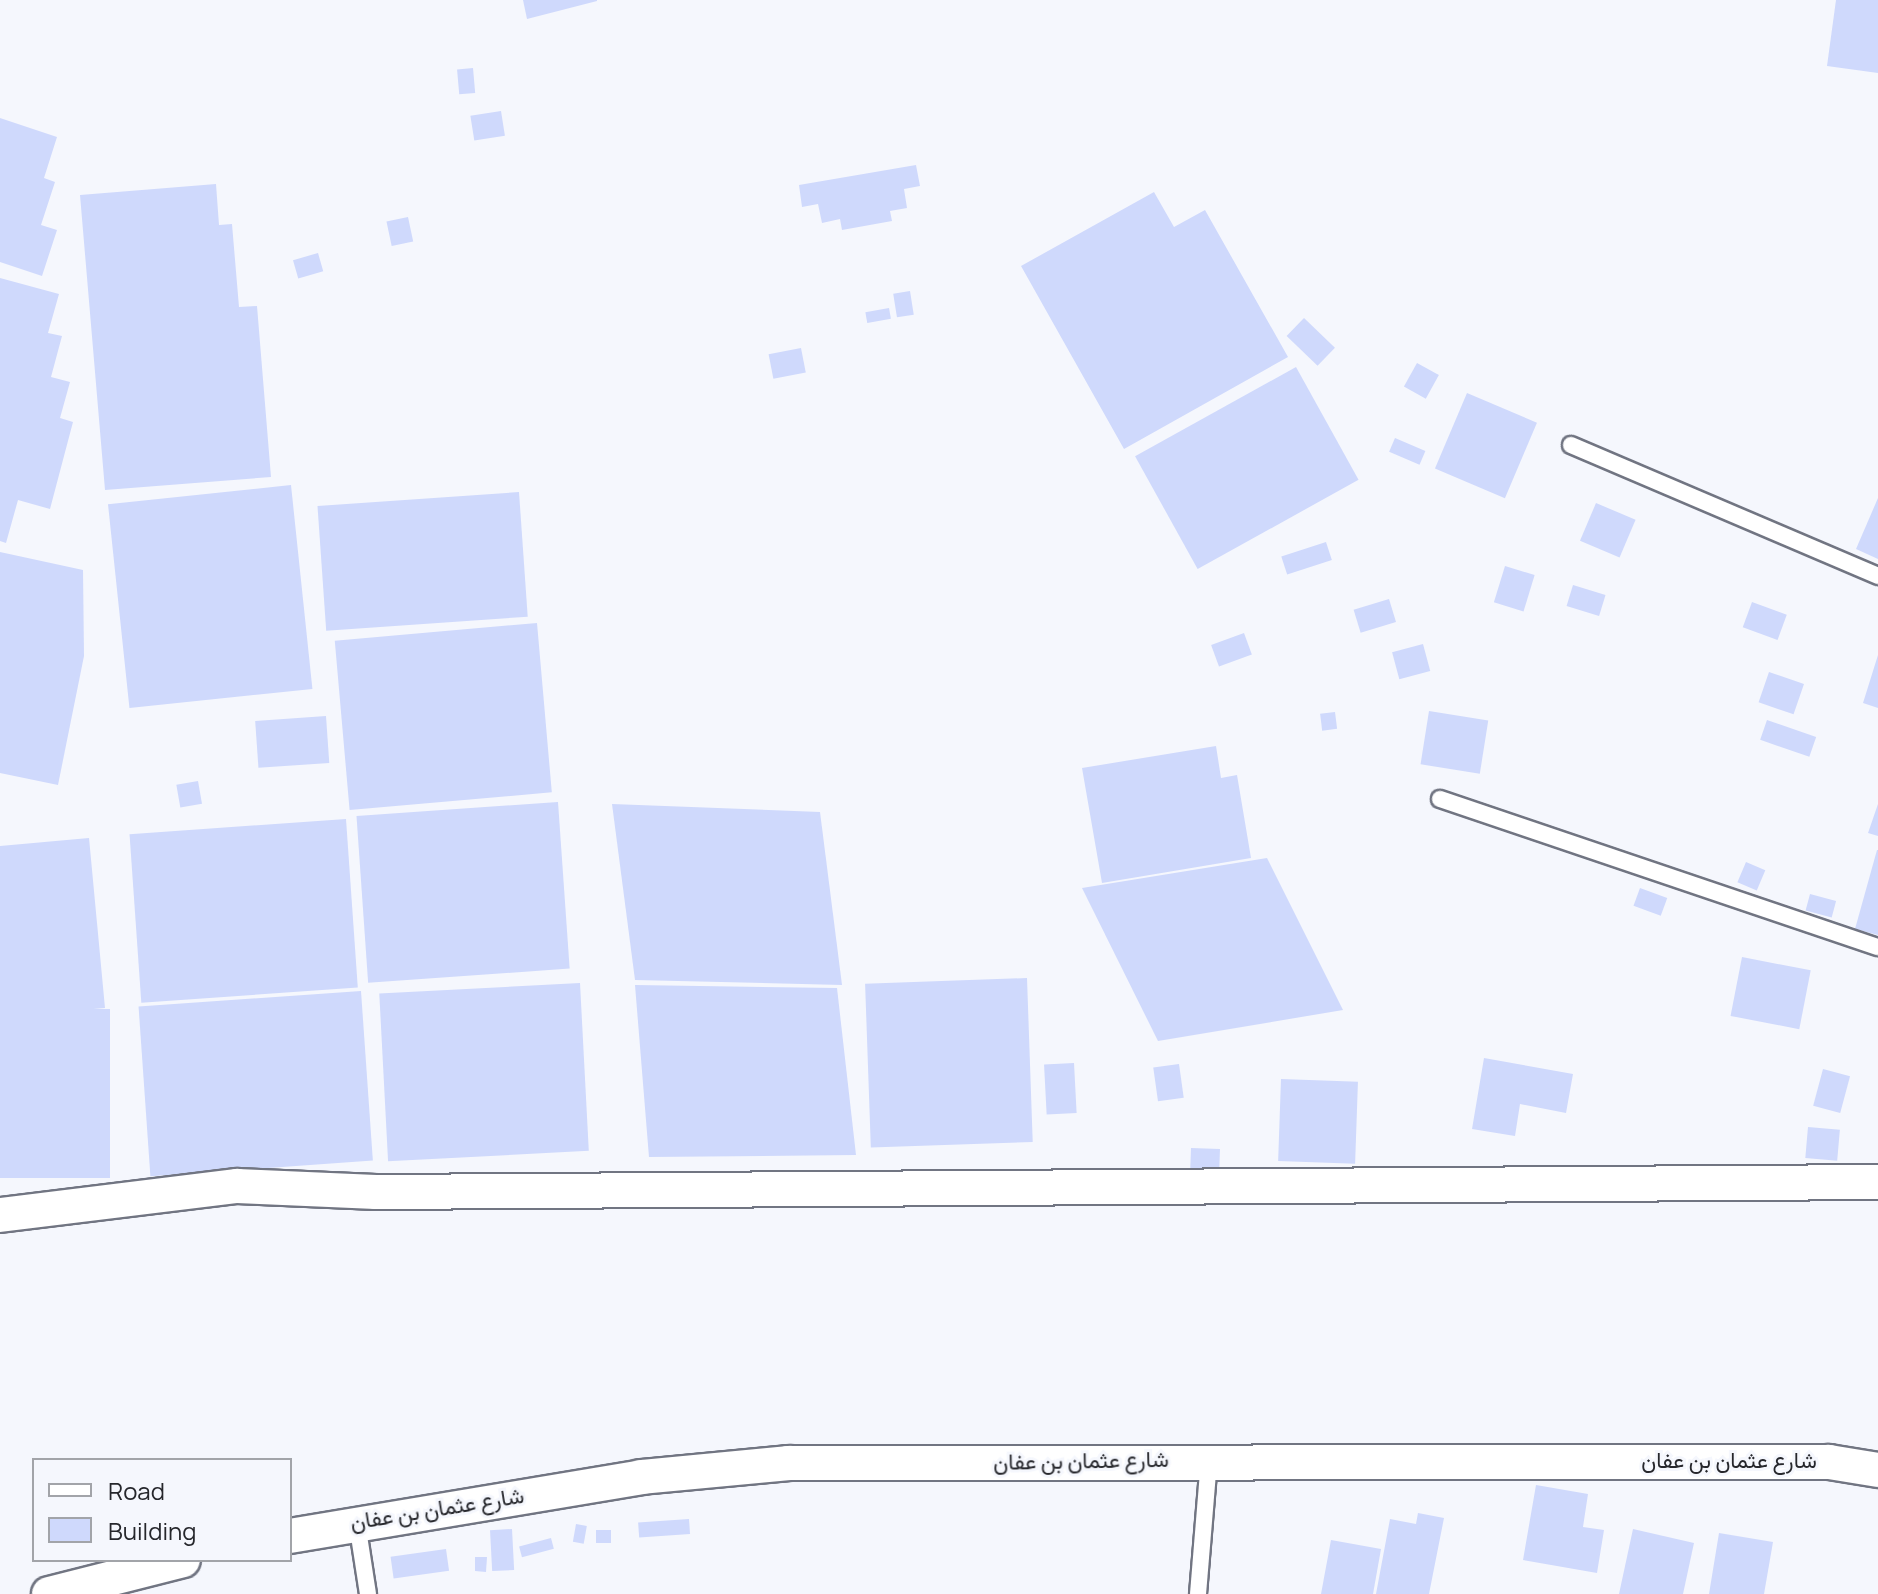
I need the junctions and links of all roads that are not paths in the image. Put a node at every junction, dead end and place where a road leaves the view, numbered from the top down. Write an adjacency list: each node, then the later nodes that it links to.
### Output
1 (1571, 445): 2 (lane)
2 (1878, 576)
3 (1440, 799): 4 (lane)
4 (1878, 947)
5 (1878, 1182): 6 (street)
6 (0, 1215)
7 (1209, 1459): 8 (street, شارع عثمان بن عفان); 9 (street, شارع عثمان بن عفان); 14 (lane)
8 (1878, 1470)
9 (356, 1521): 10 (street, شارع عثمان بن عفان); 13 (lane)
10 (292, 1536)
11 (175, 1562): 12 (street)
12 (49, 1594)
13 (368, 1594)
14 (1198, 1594)

